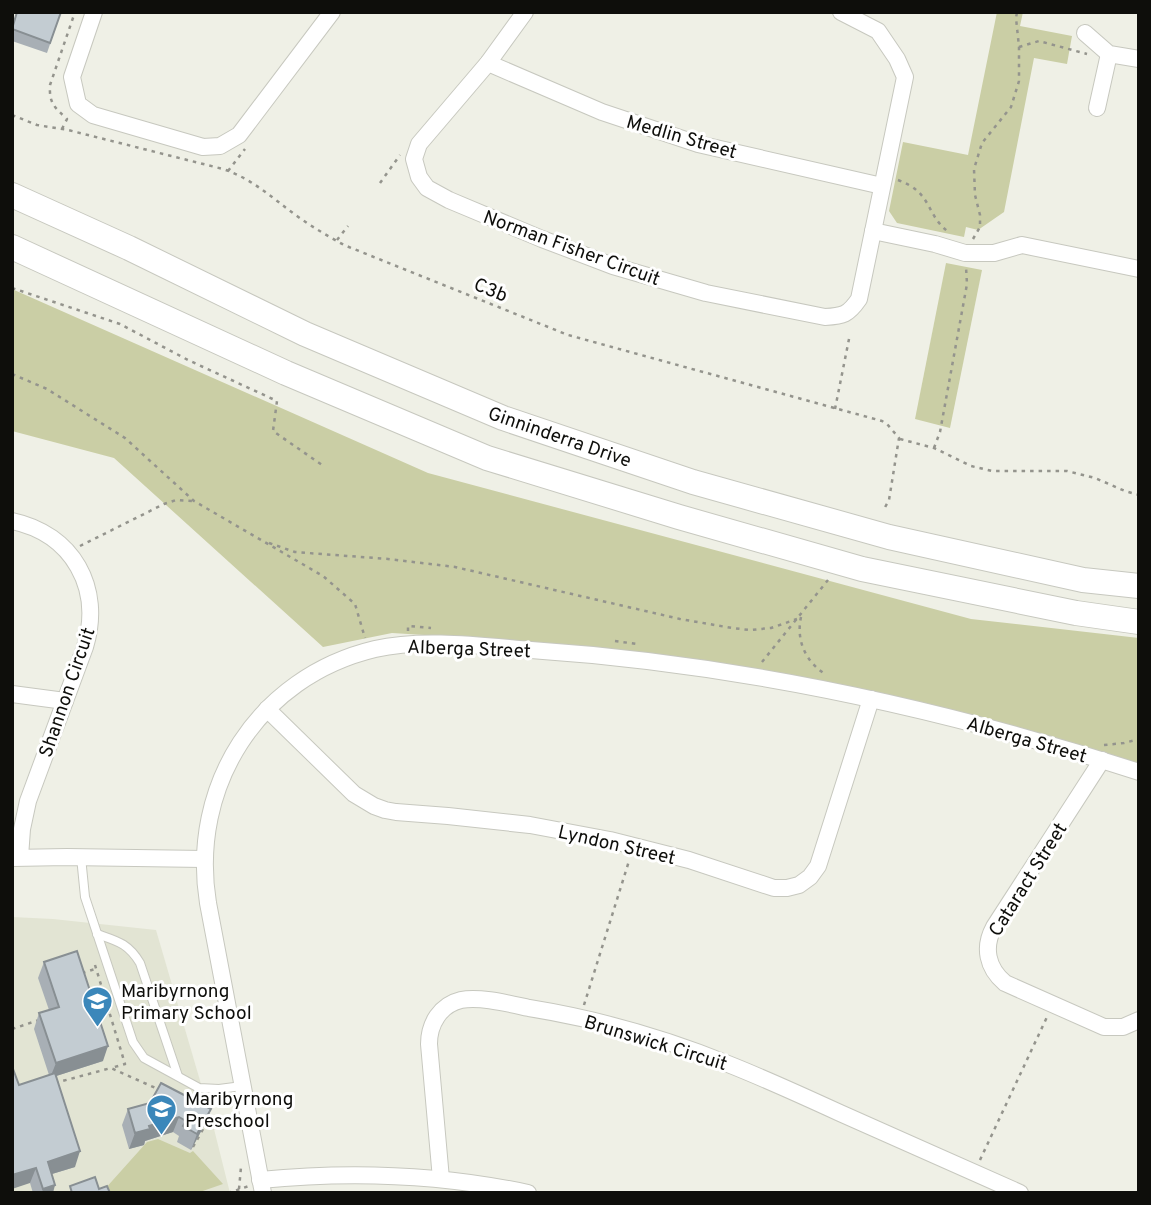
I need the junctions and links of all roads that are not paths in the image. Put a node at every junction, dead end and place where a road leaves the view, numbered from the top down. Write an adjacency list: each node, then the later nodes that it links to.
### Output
1 (94, 12): 2 (street)
2 (332, 12)
3 (525, 12): 8 (street, Norman Fisher Circuit)
4 (841, 12): 10 (street, Norman Fisher Circuit)
5 (1085, 33): 6 (street)
6 (1102, 55): 7 (street); 9 (street)
7 (1139, 59)
8 (488, 63): 10 (street, Medlin Street); 12 (street, Norman Fisher Circuit)
9 (1097, 108)
10 (882, 186): 12 (street, Norman Fisher Circuit)
11 (12, 195): 16 (main road, Ginninderra Drive)
12 (873, 230): 14 (street)
13 (12, 247): 17 (main road, Ginninderra Drive)
14 (1139, 269)
15 (12, 521): 20 (street, Shannon Circuit)
16 (1139, 586)
17 (1139, 622)
18 (12, 694): 20 (street)
19 (871, 699): 21 (street, Alberga Street); 21 (street, Lyndon Street); 22 (street, Alberga Street)
20 (65, 701): 25 (street, Shannon Circuit)
21 (267, 709): 26 (street, Alberga Street)
22 (1102, 760): 23 (street, Alberga Street); 28 (street, Cataract Street)
23 (1139, 772)
24 (80, 857): 25 (street, Shannon Circuit); 26 (street, Shannon Circuit); 27 (lane)
25 (16, 858)
26 (204, 859): 30 (street, Alberga Street)
27 (97, 934): 29 (lane); 29 (lane)
28 (1139, 1020)
29 (178, 1076): 30 (lane)
30 (235, 1087): 32 (street, Alberga Street)
31 (441, 1179): 32 (street); 33 (street); 34 (street, Brunswick Circuit)
32 (258, 1186)
33 (528, 1193)
34 (1020, 1193)

